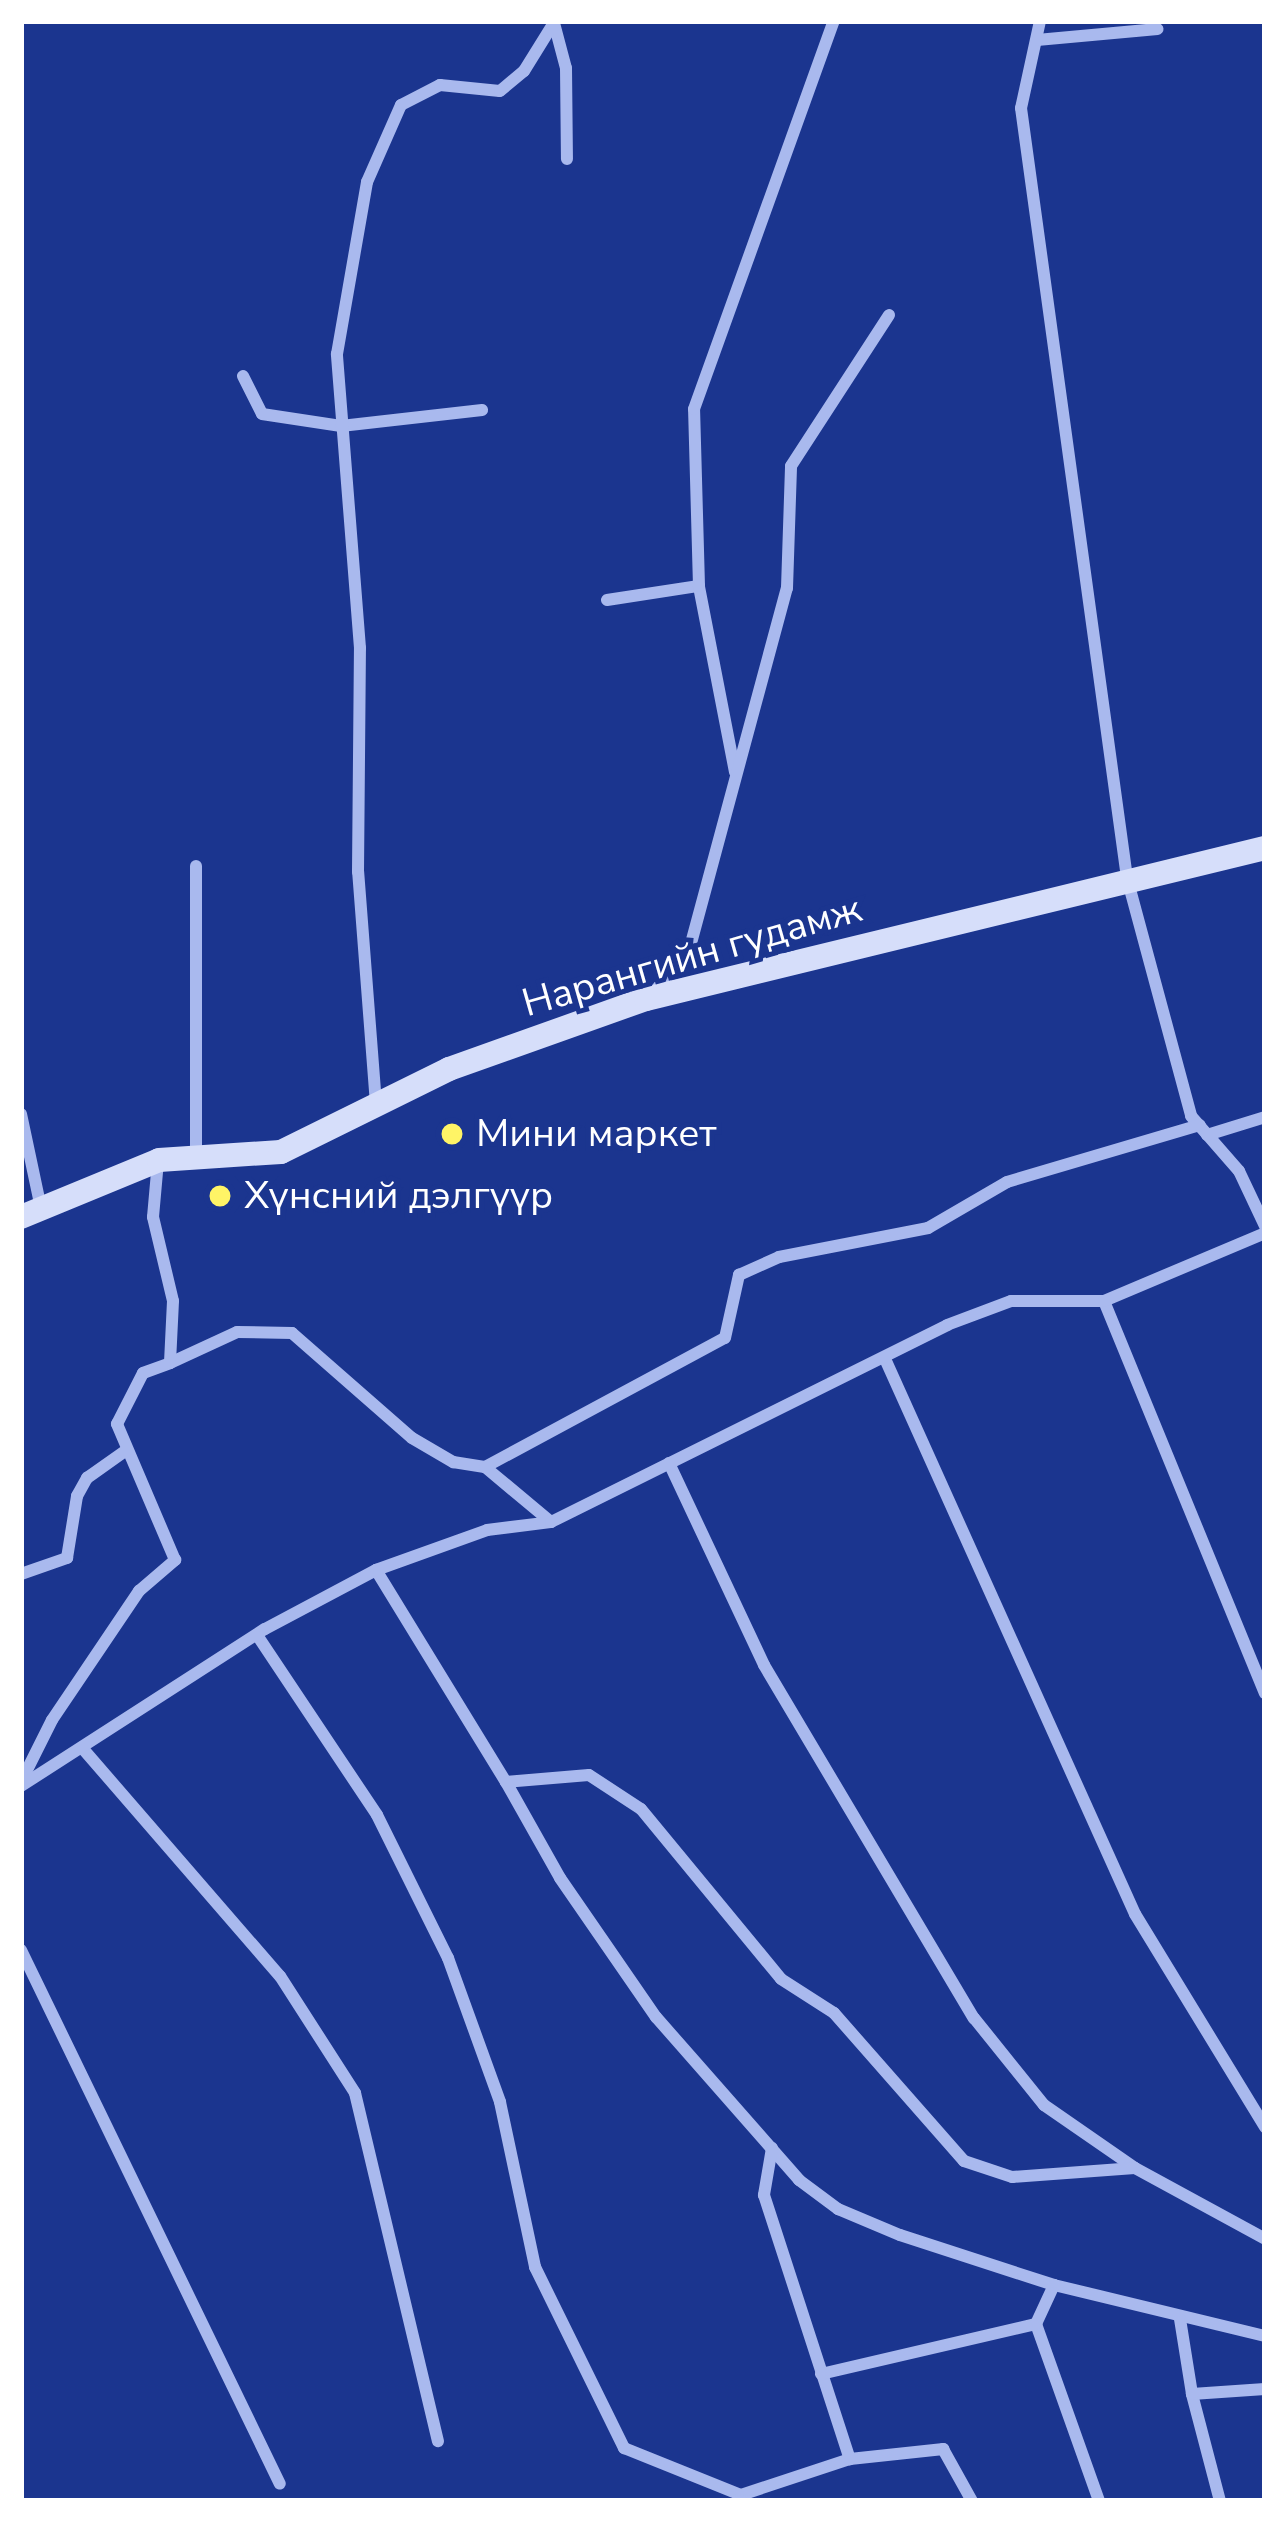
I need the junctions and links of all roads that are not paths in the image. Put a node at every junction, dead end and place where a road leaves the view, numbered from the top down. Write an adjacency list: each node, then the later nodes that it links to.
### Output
1 (834, 21): 11 (street)
2 (1040, 21): 5 (street)
3 (555, 22): 6 (street); 10 (street)
4 (1159, 29): 5 (street)
5 (1037, 40): 16 (street)
6 (566, 159)
7 (889, 315): 13 (street)
8 (243, 376): 10 (street)
9 (482, 410): 10 (street)
10 (341, 426): 18 (street)
11 (699, 586): 12 (street); 13 (street)
12 (608, 600)
13 (735, 772): 17 (street)
14 (1265, 848): 16 (main road, Нарангийн гудамж)
15 (196, 866): 23 (street)
16 (1127, 878): 17 (main road, Нарангийн гудамж); 21 (street)
17 (646, 999): 18 (main road, Нарангийн гудамж)
18 (376, 1112): 23 (main road, Нарангийн гудамж)
19 (21, 1114): 24 (street)
20 (1265, 1117): 21 (street)
21 (1204, 1130): 25 (street); 31 (street)
22 (159, 1160): 23 (main road, Нарангийн гудамж); 24 (main road, Нарангийн гудамж); 28 (street)
23 (196, 1160)
24 (31, 1212)
25 (1265, 1229): 26 (street)
26 (1104, 1301): 27 (street); 36 (street)
27 (886, 1360): 30 (street); 41 (street)
28 (170, 1363): 29 (street); 31 (street)
29 (125, 1451): 34 (street); 39 (street)
30 (669, 1463): 32 (street); 43 (street)
31 (484, 1466): 32 (street)
32 (551, 1522): 33 (street)
33 (376, 1570): 35 (street); 38 (street)
34 (21, 1574)
35 (257, 1635): 37 (street); 55 (street)
36 (1265, 1694)
37 (84, 1750): 39 (street); 52 (street)
38 (506, 1782): 42 (street); 43 (street)
39 (21, 1784)
40 (21, 1950): 54 (street)
41 (1265, 2127)
42 (772, 2148): 45 (street); 49 (street)
43 (1135, 2168): 44 (street)
44 (1265, 2239)
45 (1054, 2285): 46 (street); 47 (street)
46 (1180, 2319): 48 (street); 51 (street)
47 (1036, 2324): 49 (street); 57 (street)
48 (1265, 2336)
49 (820, 2374): 53 (street)
50 (1265, 2389): 51 (street)
51 (1192, 2394): 58 (street)
52 (438, 2441)
53 (850, 2459): 55 (street); 56 (street)
54 (280, 2484)
55 (742, 2498)
56 (972, 2501)
57 (1099, 2501)
58 (1220, 2501)

